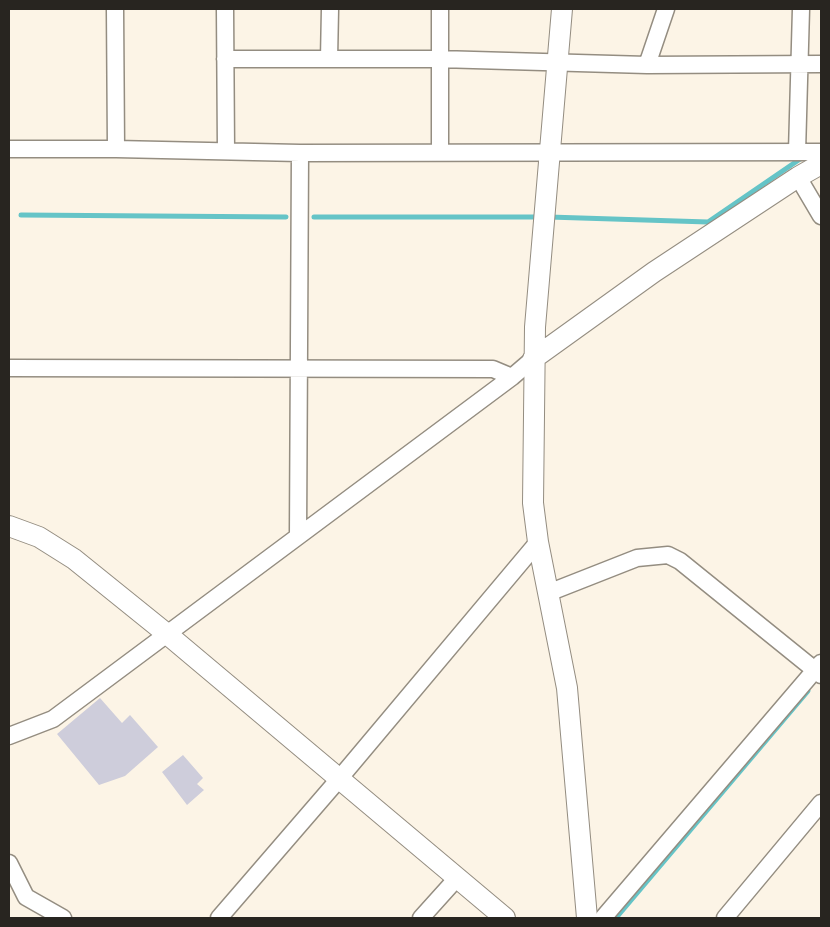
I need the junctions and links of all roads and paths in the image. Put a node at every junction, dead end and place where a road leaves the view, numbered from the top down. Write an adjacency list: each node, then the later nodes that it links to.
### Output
1 (115, 9): 16 (street)
2 (225, 9): 8 (street)
3 (330, 9): 9 (street)
4 (440, 9): 10 (street)
5 (562, 9): 11 (street)
6 (666, 9): 13 (street)
7 (801, 9): 14 (street)
8 (225, 59): 9 (street); 17 (street)
9 (329, 59): 10 (street)
10 (439, 59): 11 (street); 18 (street)
11 (557, 63): 13 (street); 22 (street)
12 (821, 64): 14 (street)
13 (647, 65): 14 (street)
14 (801, 65): 19 (street)
15 (9, 149): 16 (street)
16 (116, 149): 17 (street)
17 (226, 151): 21 (street)
18 (440, 151): 21 (street); 22 (street)
19 (798, 152): 20 (street); 22 (street)
20 (821, 152)
21 (300, 153): 28 (street)
22 (549, 153): 26 (street)
23 (821, 164): 24 (street)
24 (798, 177): 25 (street); 26 (street)
25 (821, 216)
26 (533, 358): 29 (street); 32 (street)
27 (9, 368): 28 (street)
28 (299, 368): 29 (street); 31 (street)
29 (512, 377): 31 (street)
30 (9, 526): 34 (street)
31 (298, 536): 34 (street)
32 (538, 542): 33 (street); 37 (street)
33 (548, 593): 35 (street); 45 (street)
34 (167, 634): 36 (street); 37 (street)
35 (819, 670): 46 (street)
36 (9, 736)
37 (339, 779): 40 (street); 42 (street)
38 (821, 803): 47 (street)
39 (9, 863): 41 (street)
40 (457, 878): 43 (street); 44 (street)
41 (63, 918)
42 (219, 918)
43 (421, 918)
44 (504, 918)
45 (587, 918)
46 (603, 918)
47 (725, 918)

